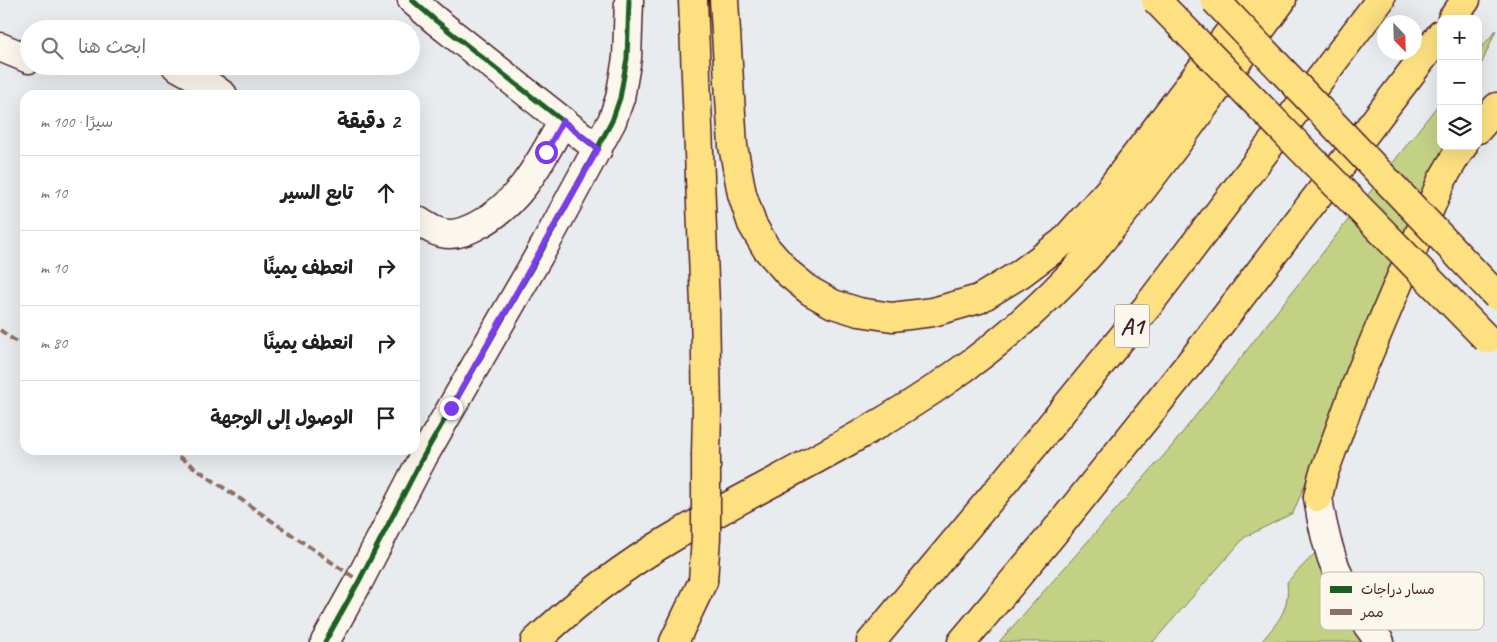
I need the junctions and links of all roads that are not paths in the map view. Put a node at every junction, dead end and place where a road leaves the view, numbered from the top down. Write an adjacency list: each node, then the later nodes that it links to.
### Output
1 (412, 0): 18 (street)
2 (629, 0): 20 (street)
3 (693, 0): 27 (main road, bridge)
4 (724, 0): 7 (main road)
5 (1156, 0): 24 (main road, bridge)
6 (1214, 0): 23 (main road, bridge)
7 (1254, 0)
8 (1282, 0): 30 (main road)
9 (1380, 0): 33 (main road, A1)
10 (1466, 0): 11 (main road)
11 (1455, 15)
12 (1437, 39): 34 (main road)
13 (0, 47): 14 (street)
14 (20, 55)
15 (192, 75): 16 (street)
16 (216, 90)
17 (1497, 107): 19 (main road)
18 (563, 121): 20 (street); 22 (street)
19 (1482, 124)
20 (598, 149): 29 (street)
21 (1461, 150): 25 (main road)
22 (420, 222)
23 (1497, 296)
24 (1487, 339)
25 (1318, 497): 26 (street)
26 (1337, 572)
27 (703, 581): 31 (main road); 32 (main road)
28 (1371, 630): 35 (street)
29 (325, 642)
30 (535, 642)
31 (674, 642)
32 (691, 642)
33 (871, 642)
34 (962, 642)
35 (1380, 642)

